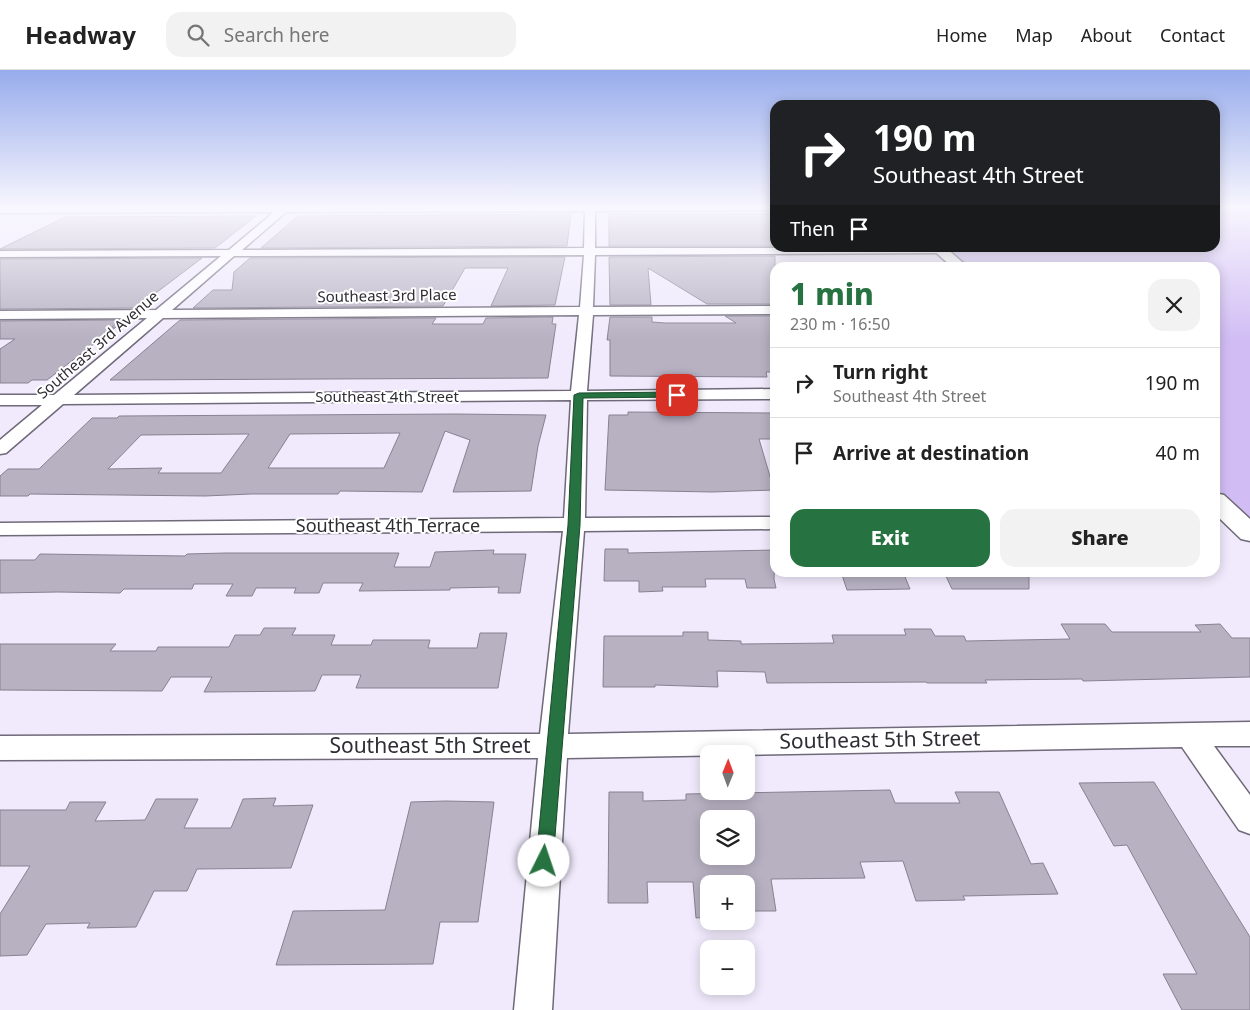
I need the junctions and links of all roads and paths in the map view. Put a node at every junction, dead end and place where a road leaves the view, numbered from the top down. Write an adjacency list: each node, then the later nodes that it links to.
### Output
1 (232, 251): 5 (street, Southeast 3rd Avenue)
2 (722, 251): 3 (street)
3 (590, 252): 5 (street); 9 (street)
4 (943, 252): 7 (street)
5 (229, 253): 6 (street); 10 (street, Southeast 3rd Avenue)
6 (0, 254)
7 (955, 262)
8 (770, 310): 9 (street, Southeast 3rd Place)
9 (586, 311): 10 (street, Southeast 3rd Place); 13 (street)
10 (158, 314): 11 (street, Southeast 3rd Place); 15 (street, Southeast 3rd Avenue)
11 (0, 315)
12 (770, 394): 13 (street, Southeast 4th Street)
13 (579, 395): 15 (street, Southeast 4th Street); 20 (street)
14 (0, 400): 15 (street, Southeast 4th Street)
15 (59, 400): 16 (street, Southeast 3rd Avenue)
16 (0, 449)
17 (1220, 506): 19 (street)
18 (770, 523): 20 (street, Southeast 4th Terrace)
19 (1233, 523)
20 (574, 525): 21 (street, Southeast 4th Terrace); 24 (street)
21 (0, 529)
22 (1250, 734): 23 (street, Southeast 5th Street)
23 (1189, 735): 24 (street, Southeast 5th Street); 26 (street)
24 (554, 746): 25 (street, Southeast 5th Street); 27 (street)
25 (0, 748)
26 (1250, 820)
27 (533, 1010)

